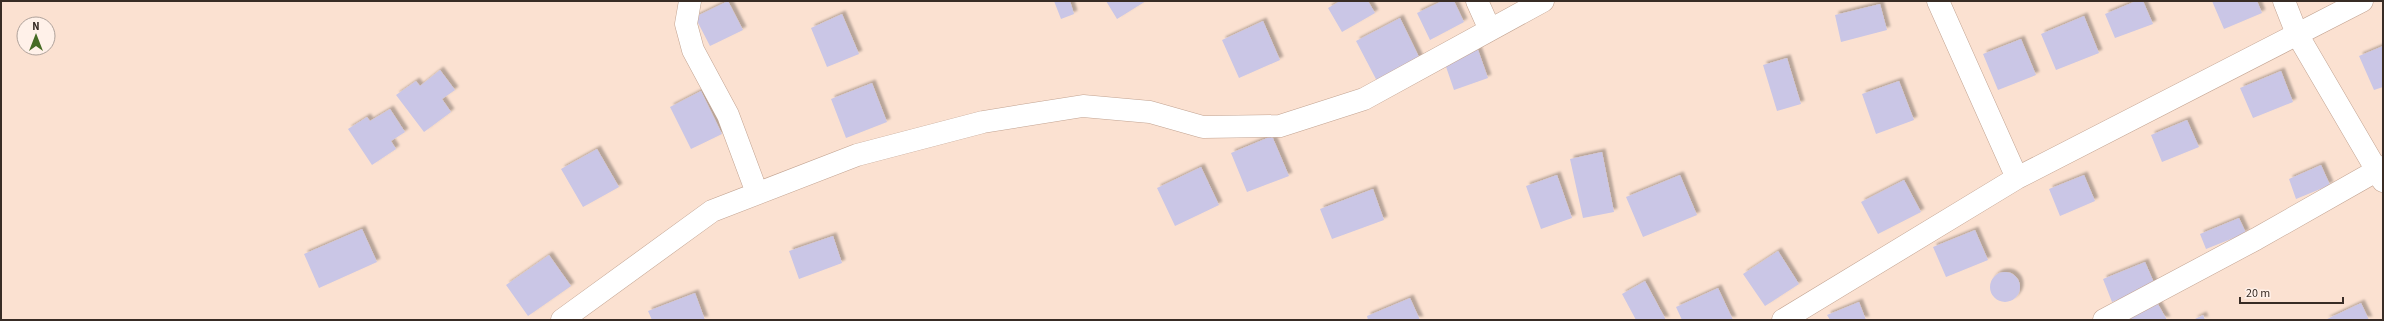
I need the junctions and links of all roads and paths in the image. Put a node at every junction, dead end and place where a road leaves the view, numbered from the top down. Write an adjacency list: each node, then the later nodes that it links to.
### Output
1 (690, 1): 11 (street)
2 (1477, 1): 7 (street)
3 (1543, 1): 7 (street)
4 (1938, 1): 10 (street)
5 (2284, 1): 8 (street)
6 (2362, 1): 8 (street)
7 (1490, 30): 11 (street)
8 (2297, 34): 9 (street); 10 (street)
9 (2381, 173): 14 (street)
10 (2017, 178): 13 (street)
11 (757, 193): 12 (street)
12 (562, 320)
13 (1783, 320)
14 (2104, 320)

